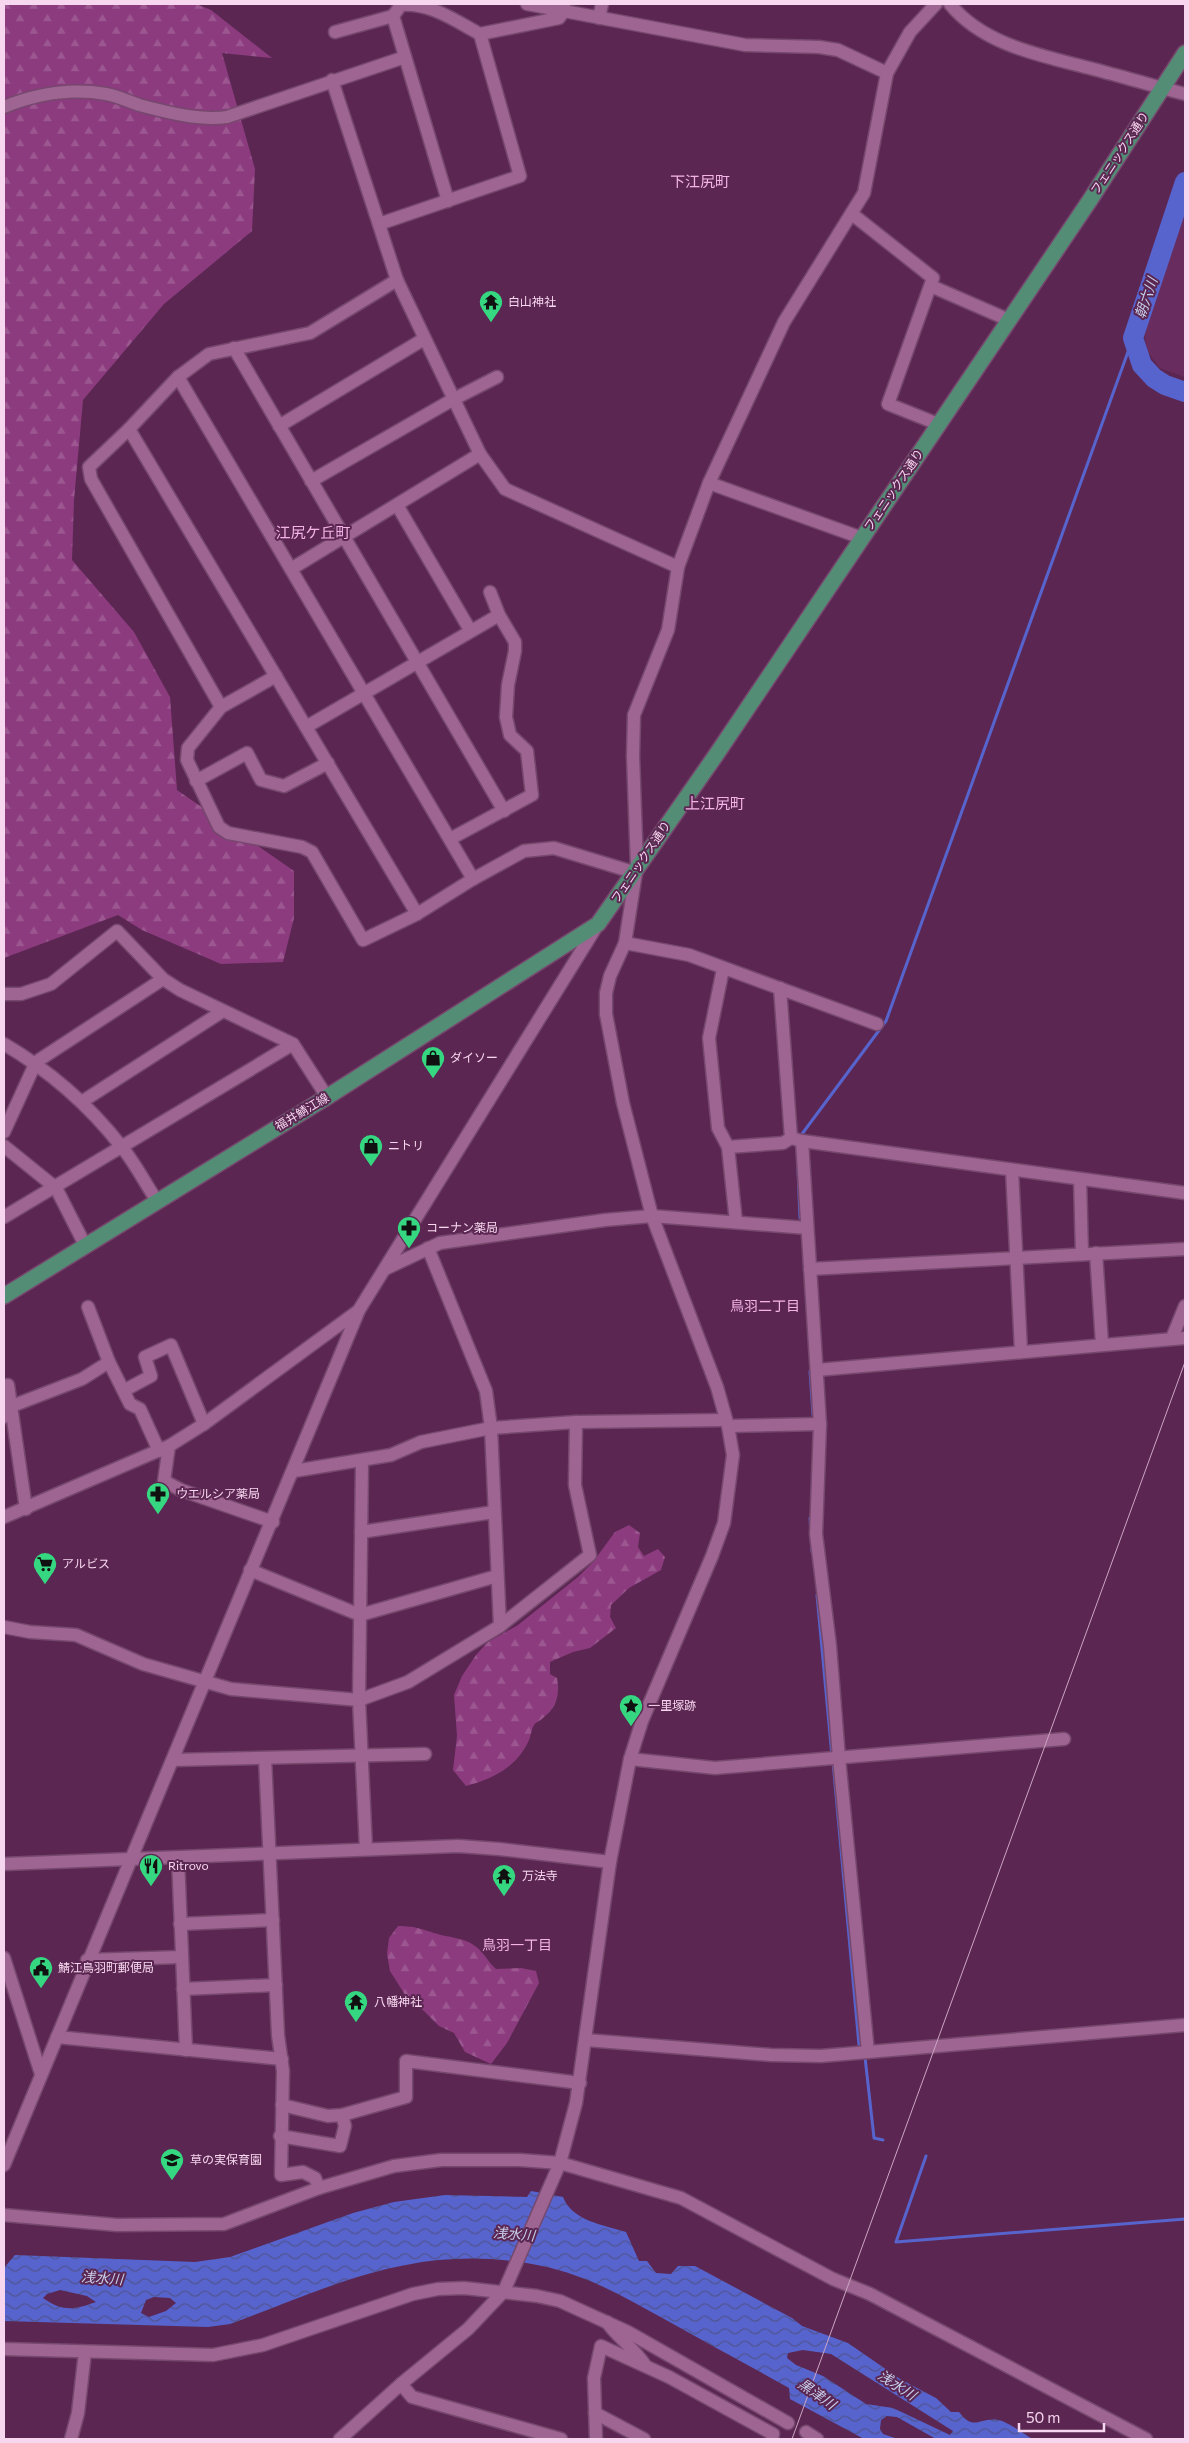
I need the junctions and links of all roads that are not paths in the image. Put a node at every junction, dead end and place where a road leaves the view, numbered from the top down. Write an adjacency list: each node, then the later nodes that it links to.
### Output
1 (527, 4): 5 (street)
2 (602, 4): 7 (street)
3 (936, 4): 12 (street)
4 (950, 4): 14 (street)
5 (564, 8): 7 (street); 9 (street)
6 (393, 16): 8 (street); 9 (street); 11 (street)
7 (600, 18): 12 (street)
8 (335, 32)
9 (480, 34): 17 (street)
10 (1185, 53): 14 (main road, フェニックス通り)
11 (404, 57): 13 (street); 17 (street)
12 (887, 73): 18 (street)
13 (332, 80): 16 (street); 19 (street)
14 (1162, 88): 15 (street); 22 (main road, フェニックス通り)
15 (1185, 94)
16 (4, 107)
17 (448, 200): 19 (street)
18 (852, 214): 21 (street); 33 (street)
19 (379, 224): 20 (street)
20 (397, 280): 23 (street); 24 (street)
21 (931, 286): 22 (street); 28 (street)
22 (1009, 320): 28 (main road, フェニックス通り)
23 (424, 339): 27 (street); 29 (street)
24 (234, 348): 25 (street); 29 (street)
25 (178, 377): 30 (street); 38 (street)
26 (497, 377): 27 (street)
27 (452, 400): 31 (street); 32 (street)
28 (938, 424): 36 (main road, フェニックス通り)
29 (279, 426): 32 (street)
30 (129, 429): 43 (street); 45 (street)
31 (480, 454): 34 (street); 37 (street)
32 (311, 481): 35 (street)
33 (709, 483): 36 (street); 37 (street)
34 (397, 505): 35 (street); 41 (street)
35 (344, 537): 38 (street); 42 (street)
36 (862, 538): 51 (main road, フェニックス通り)
37 (678, 568): 51 (street)
38 (291, 569): 44 (street)
39 (490, 592): 40 (street)
40 (499, 614): 41 (street); 49 (street)
41 (470, 630): 42 (street)
42 (417, 662): 44 (street); 49 (street)
43 (276, 676): 45 (street); 46 (street)
44 (364, 693): 46 (street); 50 (street)
45 (221, 707): 48 (street)
46 (306, 727): 47 (street)
47 (328, 764): 48 (street); 53 (street)
48 (196, 781): 53 (street)
49 (504, 811): 50 (street)
50 (450, 840): 52 (street)
51 (635, 869): 52 (street); 54 (main road, フェニックス通り); 55 (street)
52 (473, 879): 53 (street)
53 (417, 914)
54 (598, 924): 65 (main road, 福井鯖江線); 87 (street)
55 (625, 943): 56 (street); 77 (street)
56 (723, 968): 58 (street); 71 (street)
57 (163, 979): 59 (street); 60 (street); 64 (street)
58 (780, 988): 61 (street); 68 (street)
59 (4, 994)
60 (223, 1011): 63 (street); 66 (street)
61 (877, 1024)
62 (4, 1044): 64 (street)
63 (293, 1044): 65 (street); 70 (street)
64 (36, 1062): 66 (street); 67 (street)
65 (327, 1097): 76 (main road, 福井鯖江線)
66 (82, 1101): 70 (street)
67 (4, 1132)
68 (797, 1140): 71 (street); 72 (street); 80 (street)
69 (4, 1146): 74 (street)
70 (122, 1147): 74 (street); 76 (street)
71 (728, 1147): 79 (street)
72 (1012, 1170): 73 (street); 86 (street)
73 (1080, 1179): 75 (street); 85 (street)
74 (56, 1188): 78 (street); 81 (street)
75 (1185, 1193)
76 (157, 1201): 81 (main road, 福井鯖江線)
77 (652, 1216): 79 (street); 82 (street); 103 (street)
78 (4, 1217)
79 (736, 1222): 80 (street)
80 (807, 1228): 88 (street)
81 (85, 1245): 89 (main road, 福井鯖江線)
82 (428, 1248): 87 (street); 106 (street)
83 (1185, 1249): 84 (street)
84 (1096, 1253): 85 (street); 94 (street)
85 (1082, 1254): 86 (street)
86 (1016, 1257): 88 (street); 95 (street)
87 (384, 1269): 92 (street)
88 (810, 1269): 97 (street)
89 (4, 1296)
90 (1185, 1306): 93 (street)
91 (88, 1307): 96 (street)
92 (359, 1310): 104 (street); 109 (street)
93 (1179, 1338): 94 (street)
94 (1102, 1344): 95 (street)
95 (1021, 1351): 97 (street)
96 (109, 1362): 99 (street); 100 (street)
97 (818, 1370): 105 (street)
98 (8, 1385): 100 (street)
99 (125, 1390): 104 (street); 107 (street)
100 (12, 1406): 101 (street); 110 (street)
101 (4, 1417)
102 (576, 1422): 103 (street); 106 (street); 118 (street)
103 (727, 1423): 105 (street); 127 (street)
104 (204, 1424): 107 (street)
105 (820, 1424): 126 (street)
106 (491, 1428): 108 (street); 111 (street)
107 (164, 1449): 110 (street); 113 (street)
108 (362, 1462): 109 (street); 114 (street)
109 (294, 1471): 113 (street)
110 (26, 1509): 112 (street)
111 (494, 1512): 114 (street); 116 (street)
112 (4, 1517)
113 (273, 1522): 115 (street)
114 (361, 1532): 117 (street)
115 (250, 1570): 117 (street); 120 (street)
116 (497, 1576): 117 (street); 118 (street)
117 (360, 1615): 121 (street)
118 (500, 1626): 121 (street)
119 (4, 1627): 120 (street)
120 (205, 1682): 121 (street); 128 (street)
121 (359, 1700): 124 (street)
122 (1064, 1739): 126 (street)
123 (425, 1754): 124 (street)
124 (361, 1756): 125 (street); 129 (street)
125 (266, 1758): 128 (street); 130 (street)
126 (838, 1758): 127 (street); 146 (street)
127 (630, 1759): 133 (street)
128 (173, 1760): 132 (street)
129 (366, 1849): 130 (street); 133 (street)
130 (270, 1853): 131 (street); 135 (street)
131 (178, 1858): 132 (street); 136 (street)
132 (130, 1859): 134 (street); 139 (street)
133 (610, 1862): 144 (street)
134 (4, 1864)
135 (273, 1920): 136 (street); 140 (street)
136 (180, 1924): 137 (street)
137 (181, 1956): 139 (street); 141 (street)
138 (4, 1958): 148 (street)
139 (87, 1960): 143 (street)
140 (276, 1985): 141 (street); 147 (street)
141 (183, 1989): 145 (street)
142 (1185, 2025): 146 (street)
143 (57, 2037): 145 (street); 148 (street)
144 (586, 2040): 146 (street); 149 (street)
145 (186, 2050): 147 (street)
146 (868, 2052)
147 (282, 2060): 150 (street)
148 (41, 2074): 154 (street)
149 (580, 2083): 151 (street); 153 (street)
150 (282, 2105): 151 (street); 152 (street)
151 (342, 2115): 152 (street)
152 (280, 2136): 155 (street)
153 (560, 2163): 155 (street); 157 (street); 174 (street)
154 (4, 2165)
155 (320, 2188): 156 (street)
156 (4, 2215)
157 (504, 2291): 158 (street); 160 (street); 162 (street)
158 (605, 2320): 161 (street); 164 (street)
159 (4, 2349): 160 (street)
160 (85, 2352): 167 (street)
161 (646, 2366): 163 (street); 172 (street)
162 (401, 2384): 166 (street); 168 (street)
163 (595, 2413): 170 (street); 171 (street)
164 (788, 2423)
165 (806, 2432): 173 (street)
166 (518, 2433): 169 (street)
167 (71, 2439)
168 (340, 2439)
169 (561, 2439)
170 (596, 2439)
171 (644, 2439)
172 (772, 2439)
173 (817, 2439)
174 (1146, 2439)

